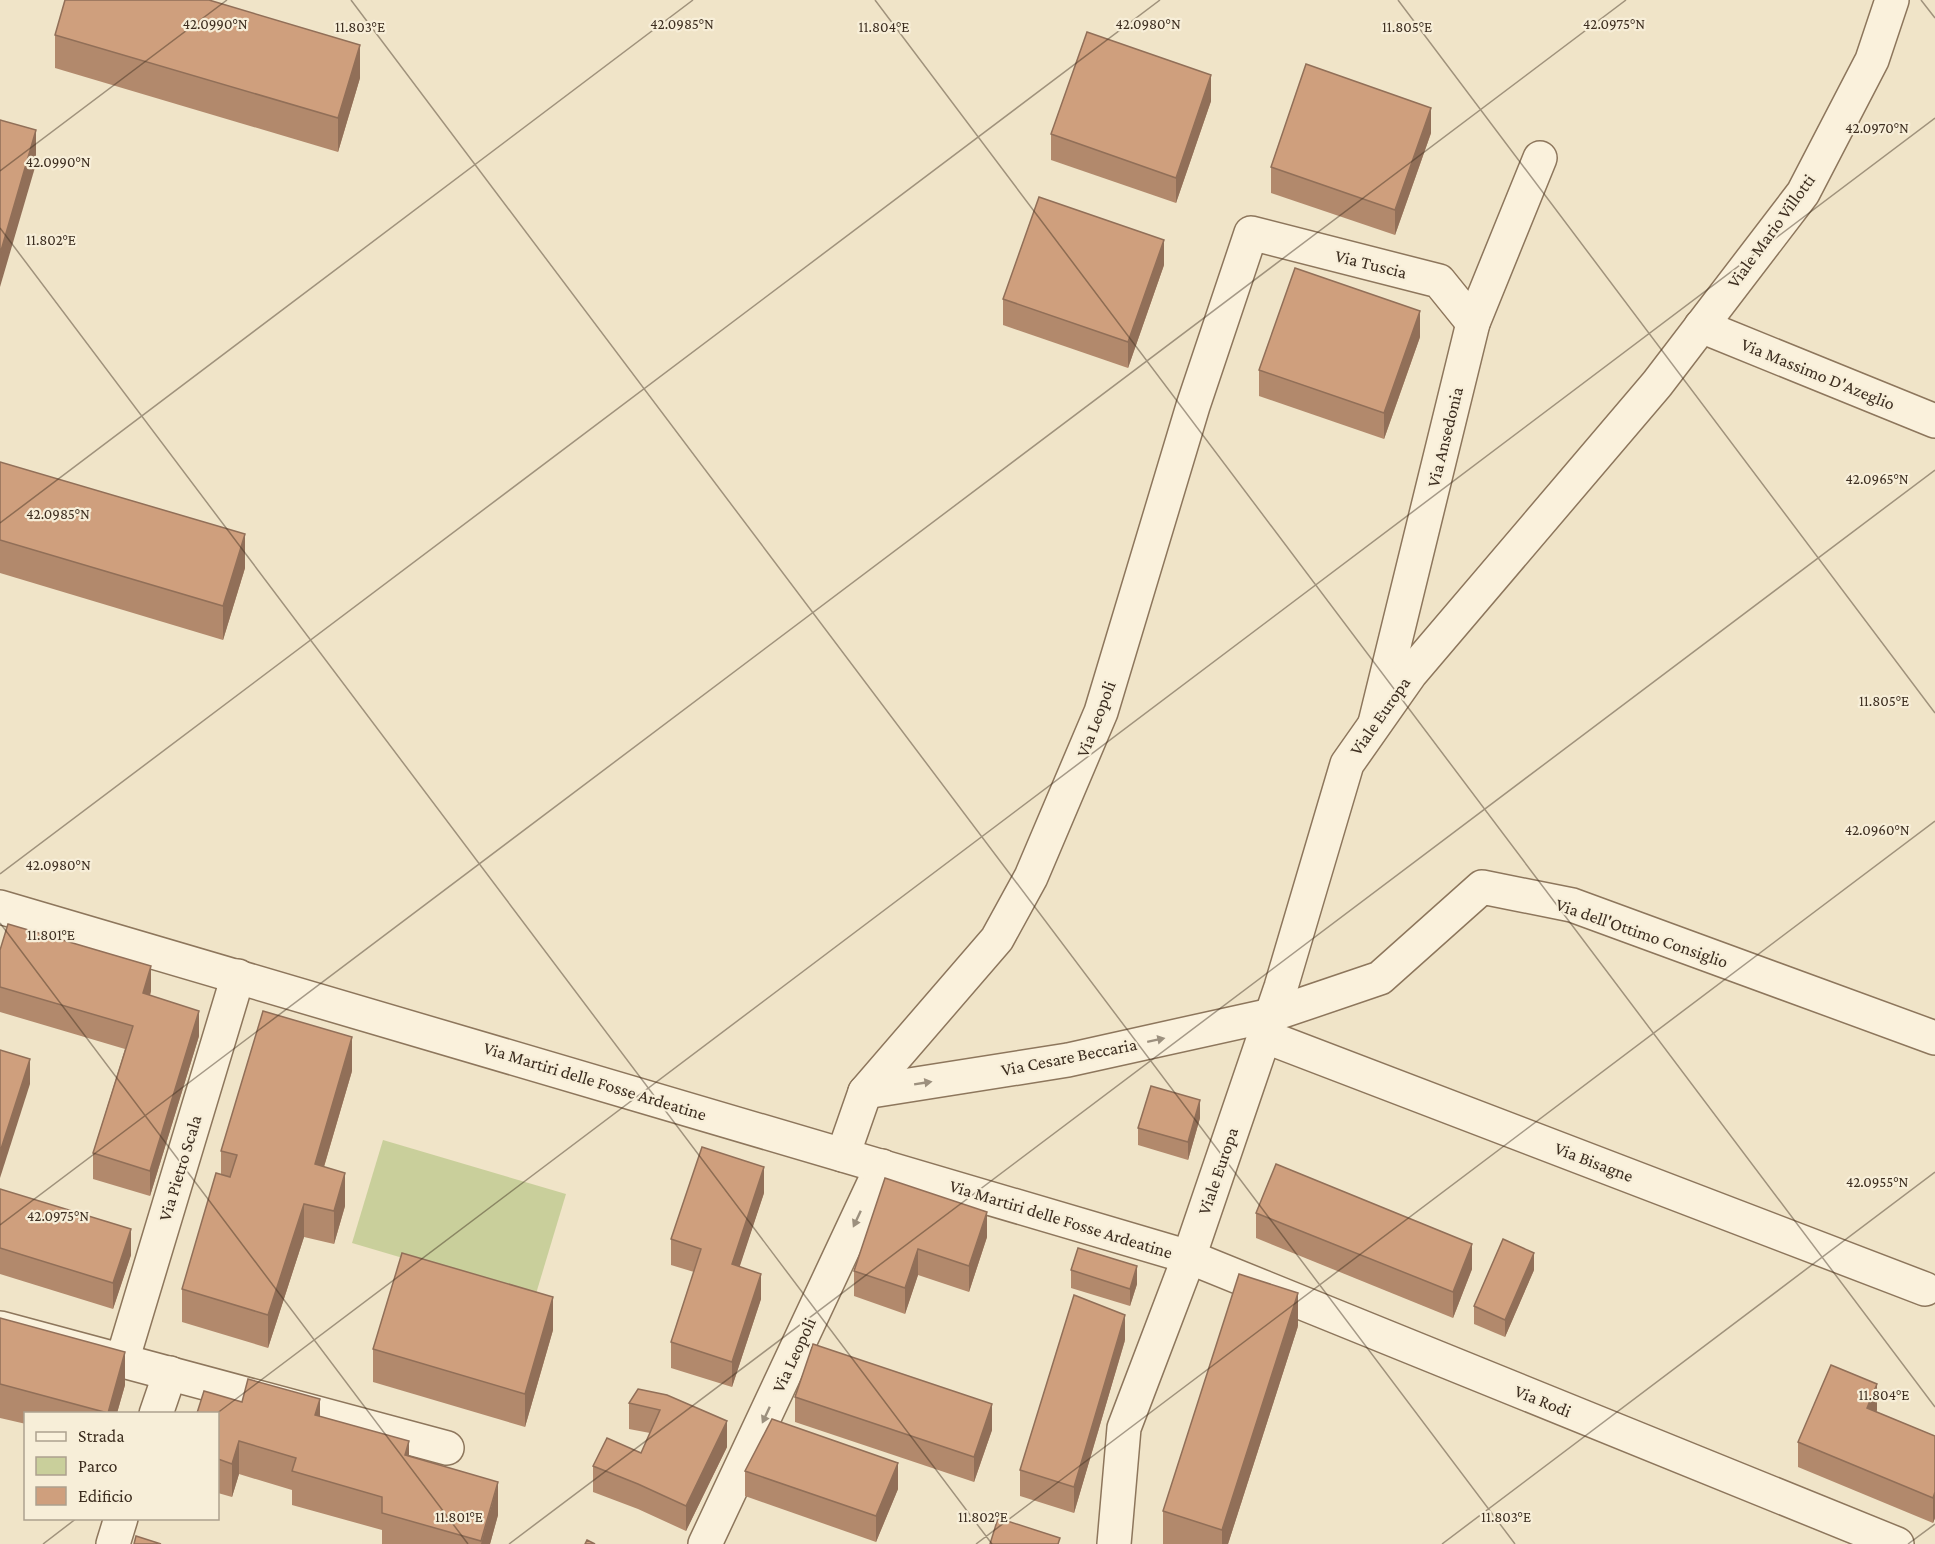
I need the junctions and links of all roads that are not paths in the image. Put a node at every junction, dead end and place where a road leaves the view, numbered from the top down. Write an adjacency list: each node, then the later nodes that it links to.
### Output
1 (1892, 0): 5 (street, Viale Mario Villotti)
2 (1540, 158): 4 (street, Via Ansedonia)
3 (1251, 233): 4 (street, Via Tuscia); 12 (street, Via Leopoli)
4 (1473, 323): 7 (street, Via Ansedonia)
5 (1701, 326): 6 (street, Via Massimo D'Azeglio); 7 (street, Viale Europa)
6 (1935, 421)
7 (1375, 723): 10 (street, Viale Europa)
8 (0, 907): 9 (street, Via Martiri delle Fosse Ardeatine)
9 (238, 976): 13 (street, Via Martiri delle Fosse Ardeatine); 18 (street, Via Pietro Scala)
10 (1267, 1026): 11 (street, Via dell'Ottimo Consiglio); 12 (street, Via Cesare Beccaria, one-way to 10); 15 (street, Viale Europa); 16 (street, Via Bisagne)
11 (1935, 1038)
12 (865, 1092): 13 (street, Via Leopoli)
13 (843, 1155): 14 (street, Via Martiri delle Fosse Ardeatine)
14 (882, 1166): 15 (street, Via Martiri delle Fosse Ardeatine); 24 (street, Via Leopoli, one-way to 24)
15 (1189, 1257): 25 (street, Viale Europa); 26 (street, Via Rodi)
16 (1925, 1289)
17 (0, 1328): 18 (street)
18 (122, 1361): 19 (street)
19 (170, 1373): 20 (street); 21 (street)
20 (156, 1412)
21 (447, 1448)
22 (120, 1520): 23 (street)
23 (113, 1544)
24 (705, 1544)
25 (1114, 1544)
26 (1897, 1544)

